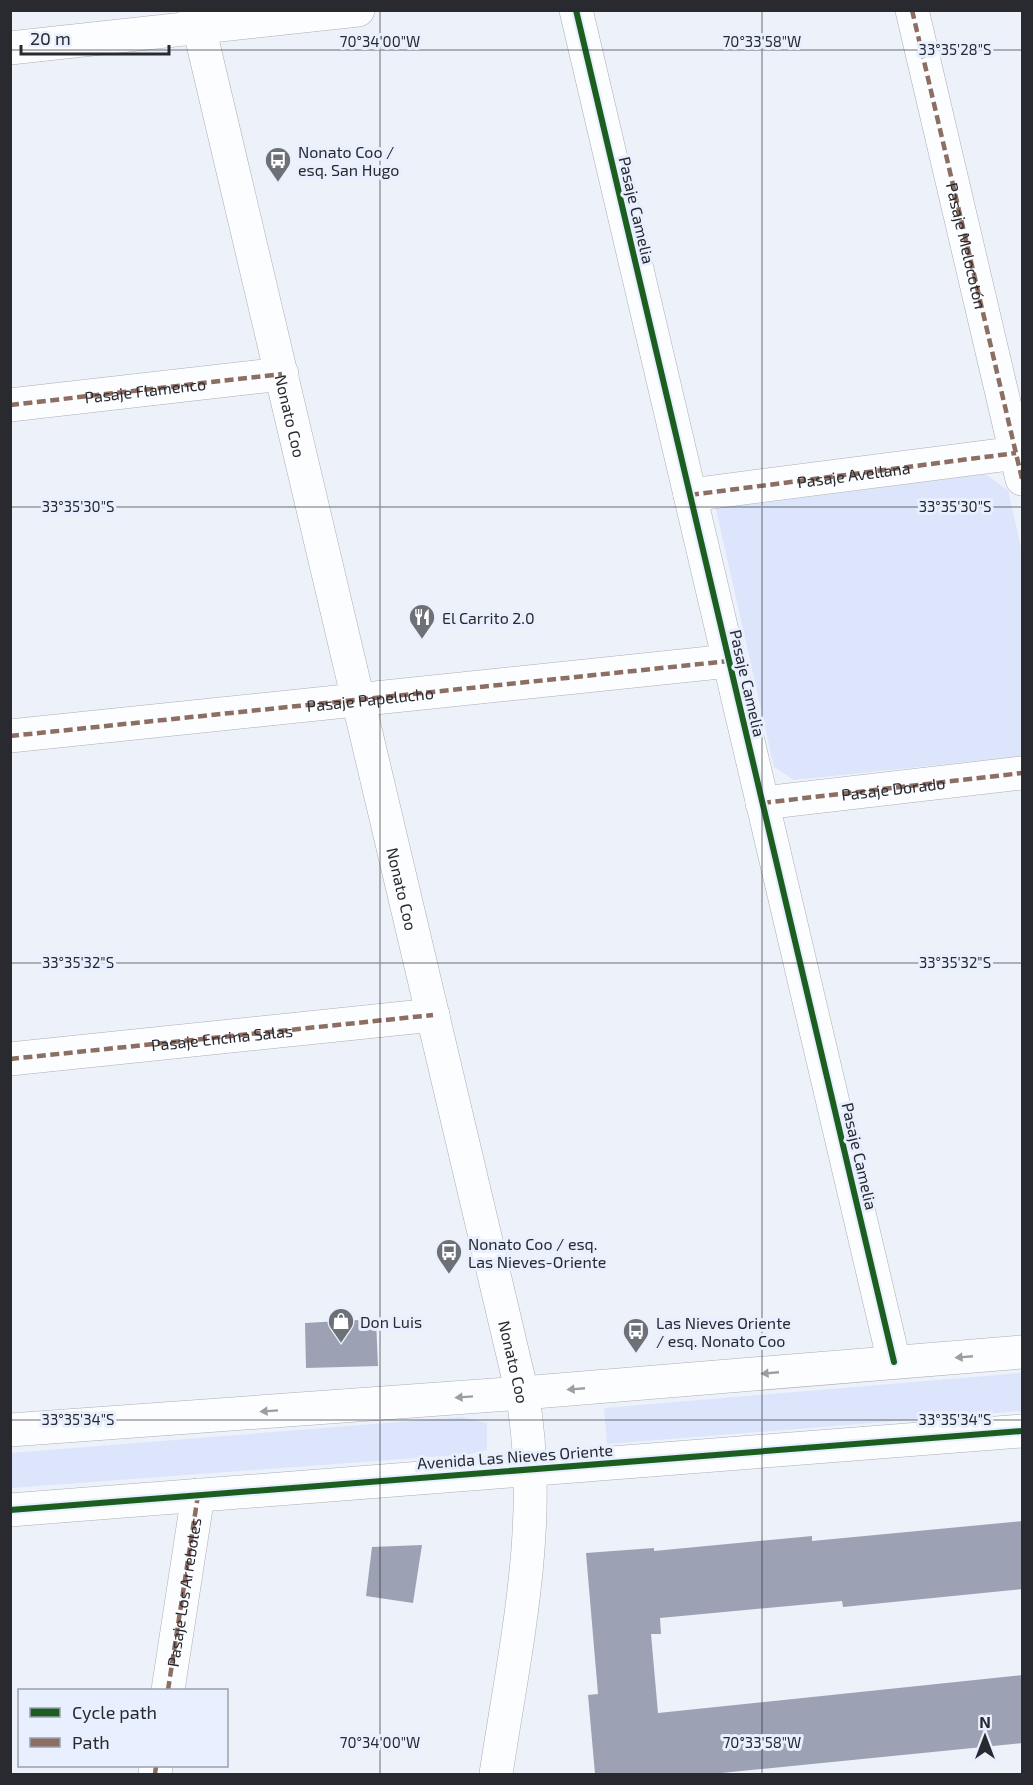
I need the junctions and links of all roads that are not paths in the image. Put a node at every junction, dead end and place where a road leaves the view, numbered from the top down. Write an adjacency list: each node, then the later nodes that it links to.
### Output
1 (358, 10): 4 (street)
2 (576, 10): 9 (street, Pasaje Camelia)
3 (912, 10): 8 (street, Pasaje Melocotón)
4 (197, 19): 5 (street); 6 (street, Nonato Coo)
5 (10, 48)
6 (282, 374): 7 (street, Pasaje Flamenco); 11 (street, Nonato Coo)
7 (10, 405)
8 (1019, 466): 9 (street, Pasaje Avellana)
9 (690, 495): 10 (street, Pasaje Camelia)
10 (729, 661): 11 (street, Pasaje Papelucho); 14 (street, Pasaje Camelia)
11 (358, 700): 12 (street, Pasaje Papelucho); 15 (street, Nonato Coo)
12 (10, 736)
13 (1023, 773): 14 (street, Pasaje Dorado)
14 (762, 803): 18 (street, Pasaje Camelia)
15 (433, 1015): 16 (street, Pasaje Encina Salas); 19 (street, Nonato Coo)
16 (10, 1059)
17 (1023, 1352): 18 (street, one-way to 18)
18 (894, 1362): 19 (street, one-way to 19)
19 (522, 1393): 20 (street, one-way to 20); 22 (street, Nonato Coo)
20 (10, 1430)
21 (1023, 1431): 22 (street, Avenida Las Nieves Oriente)
22 (532, 1468): 23 (street, Avenida Las Nieves Oriente); 26 (street, Nonato Coo)
23 (198, 1495): 24 (street, Avenida Las Nieves Oriente); 25 (street, Pasaje Los Arreboles)
24 (10, 1510)
25 (168, 1689)
26 (496, 1774)

